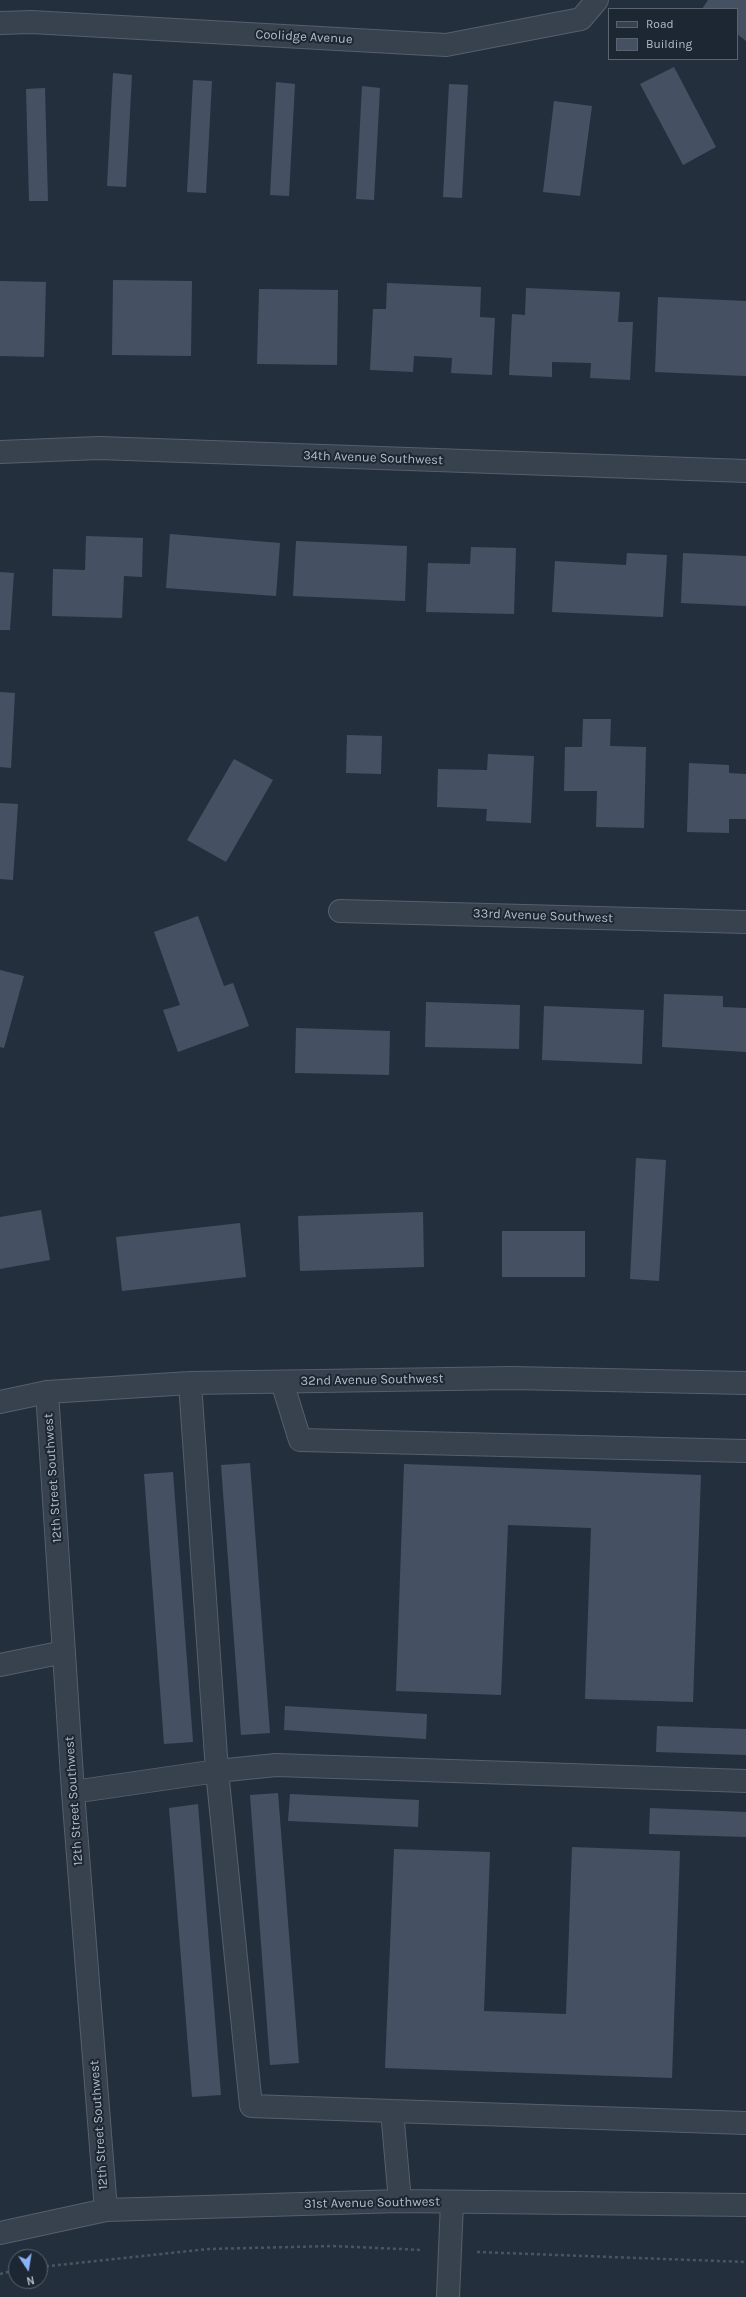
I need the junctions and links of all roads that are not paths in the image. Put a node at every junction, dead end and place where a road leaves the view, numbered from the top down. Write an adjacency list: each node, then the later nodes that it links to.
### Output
1 (597, 0): 2 (street, Coolidge Avenue)
2 (0, 23)
3 (0, 452): 4 (street, 34th Avenue Southwest)
4 (746, 471)
5 (340, 911): 6 (street, 33rd Avenue Southwest)
6 (746, 922)
7 (282, 1382): 8 (street, 32nd Avenue Southwest); 9 (street, 32nd Avenue Southwest); 12 (street)
8 (190, 1383): 10 (street, 32nd Avenue Southwest); 15 (street)
9 (746, 1383)
10 (47, 1392): 11 (street, 32nd Avenue Southwest); 13 (street, 12th Street Southwest)
11 (0, 1402)
12 (746, 1451)
13 (64, 1652): 14 (street); 17 (street, 12th Street Southwest)
14 (0, 1665)
15 (217, 1771): 16 (street); 17 (street); 18 (street)
16 (746, 1781)
17 (73, 1792): 23 (street, 12th Street Southwest)
18 (392, 2111): 19 (street); 20 (street)
19 (746, 2123)
20 (400, 2201): 21 (street, 31st Avenue Southwest); 23 (street, 31st Avenue Southwest)
21 (452, 2202): 22 (street, 31st Avenue Southwest); 25 (street)
22 (746, 2205)
23 (106, 2210): 24 (street, 31st Avenue Southwest)
24 (0, 2233)
25 (448, 2297)

